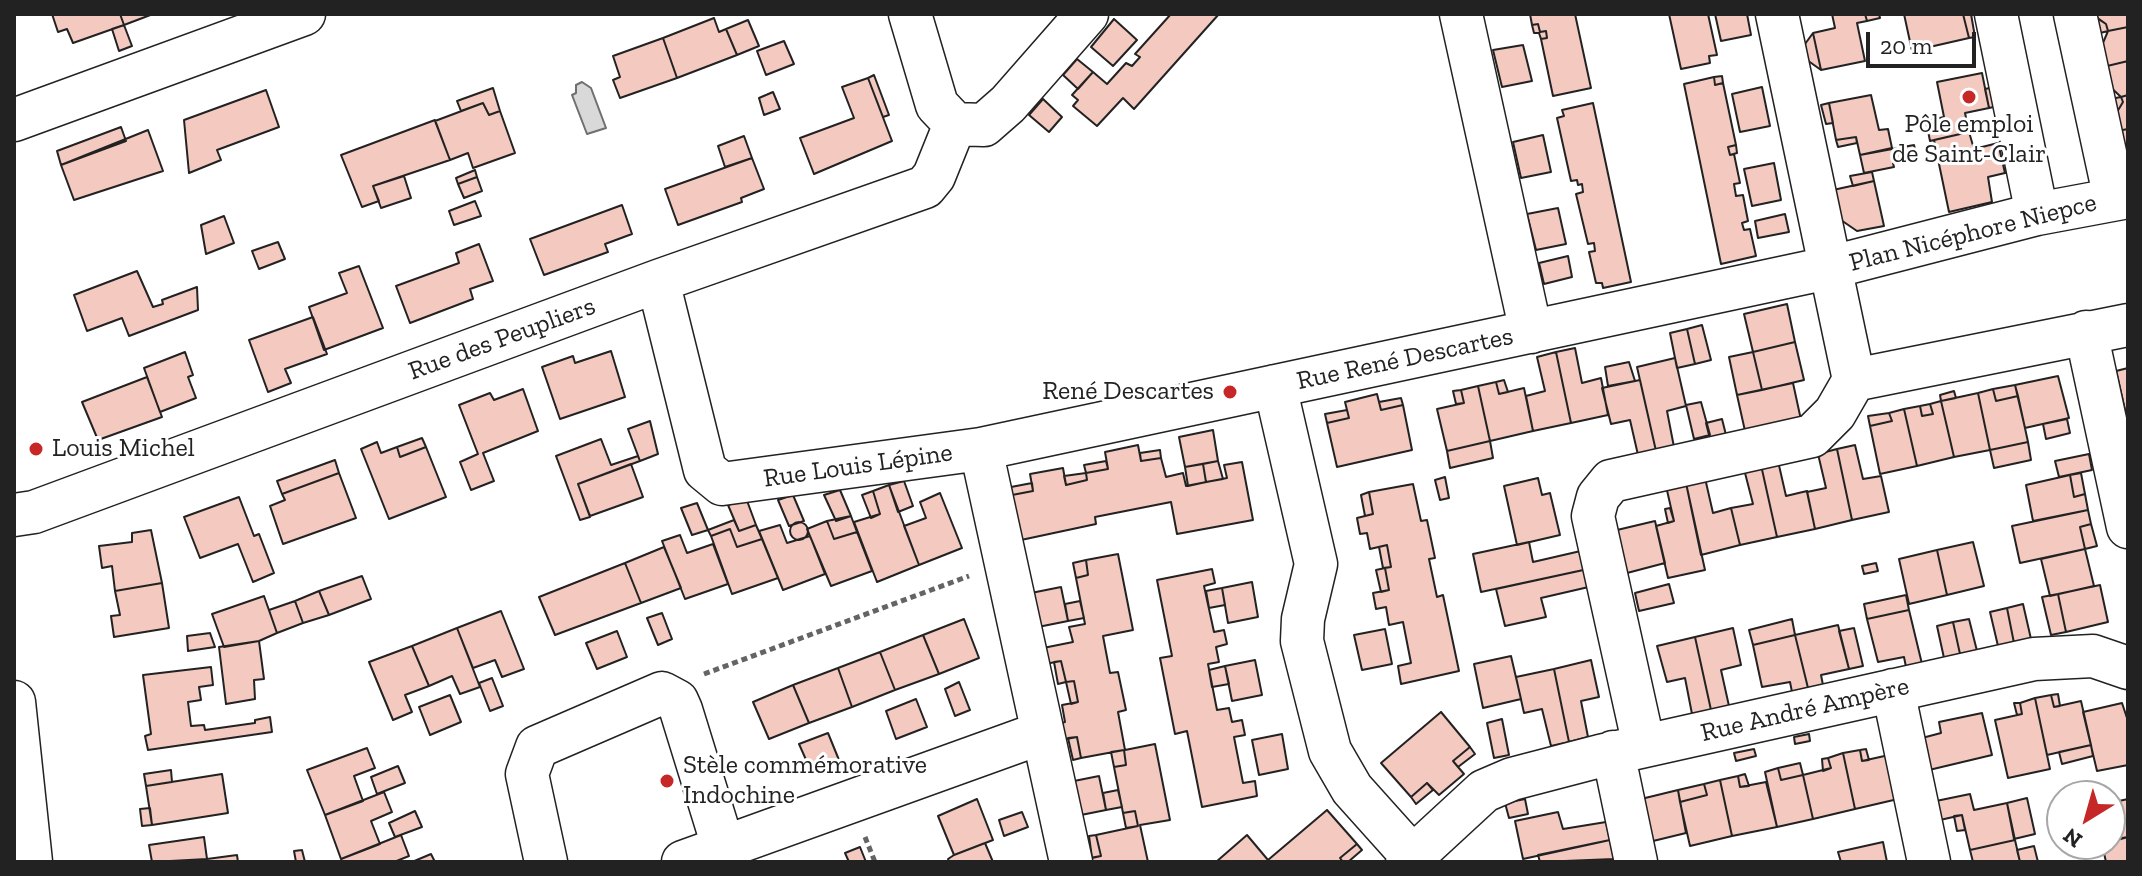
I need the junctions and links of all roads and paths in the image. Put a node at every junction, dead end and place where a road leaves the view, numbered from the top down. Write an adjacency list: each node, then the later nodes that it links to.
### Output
1 (304, 14): 8 (street)
2 (910, 14): 9 (street)
3 (1087, 14): 9 (street)
4 (1461, 14): 15 (street)
5 (1777, 14): 12 (street)
6 (1996, 14): 11 (street)
7 (2075, 14): 10 (street)
8 (14, 120)
9 (955, 124): 13 (street, Rue des Peupliers)
10 (2121, 198): 11 (street, Plan Nicéphore Niepce)
11 (2037, 214): 12 (street, Plan Nicéphore Niepce)
12 (1828, 268): 15 (street, Rue René Descartes); 17 (street, Plan Nicéphore Niepce)
13 (658, 281): 19 (street, Rue Louis Lépine); 20 (street, Rue des Peupliers)
14 (2128, 325): 16 (street)
15 (1531, 332): 18 (street, Rue René Descartes)
16 (2086, 332): 17 (street); 21 (street)
17 (1854, 380): 28 (street)
18 (1275, 386): 19 (street, Rue René Descartes); 30 (street)
19 (981, 449): 22 (street, Rue Louis Lépine)
20 (14, 515)
21 (2128, 527)
22 (1003, 563): 25 (path); 27 (street, Rue Louis Lépine)
23 (2128, 668): 24 (street, Rue André Ampère)
24 (1893, 690): 28 (street, Rue André Ampère); 36 (street)
25 (669, 695): 29 (street); 32 (street)
26 (14, 702): 31 (street)
27 (1041, 733): 29 (street); 34 (street, Rue Louis Lépine)
28 (1628, 749): 30 (street, Rue André Ampère); 35 (street)
29 (723, 846): 33 (street)
30 (1410, 859)
31 (31, 862)
32 (546, 862)
33 (683, 862)
34 (1071, 862)
35 (1636, 862)
36 (1929, 862)

